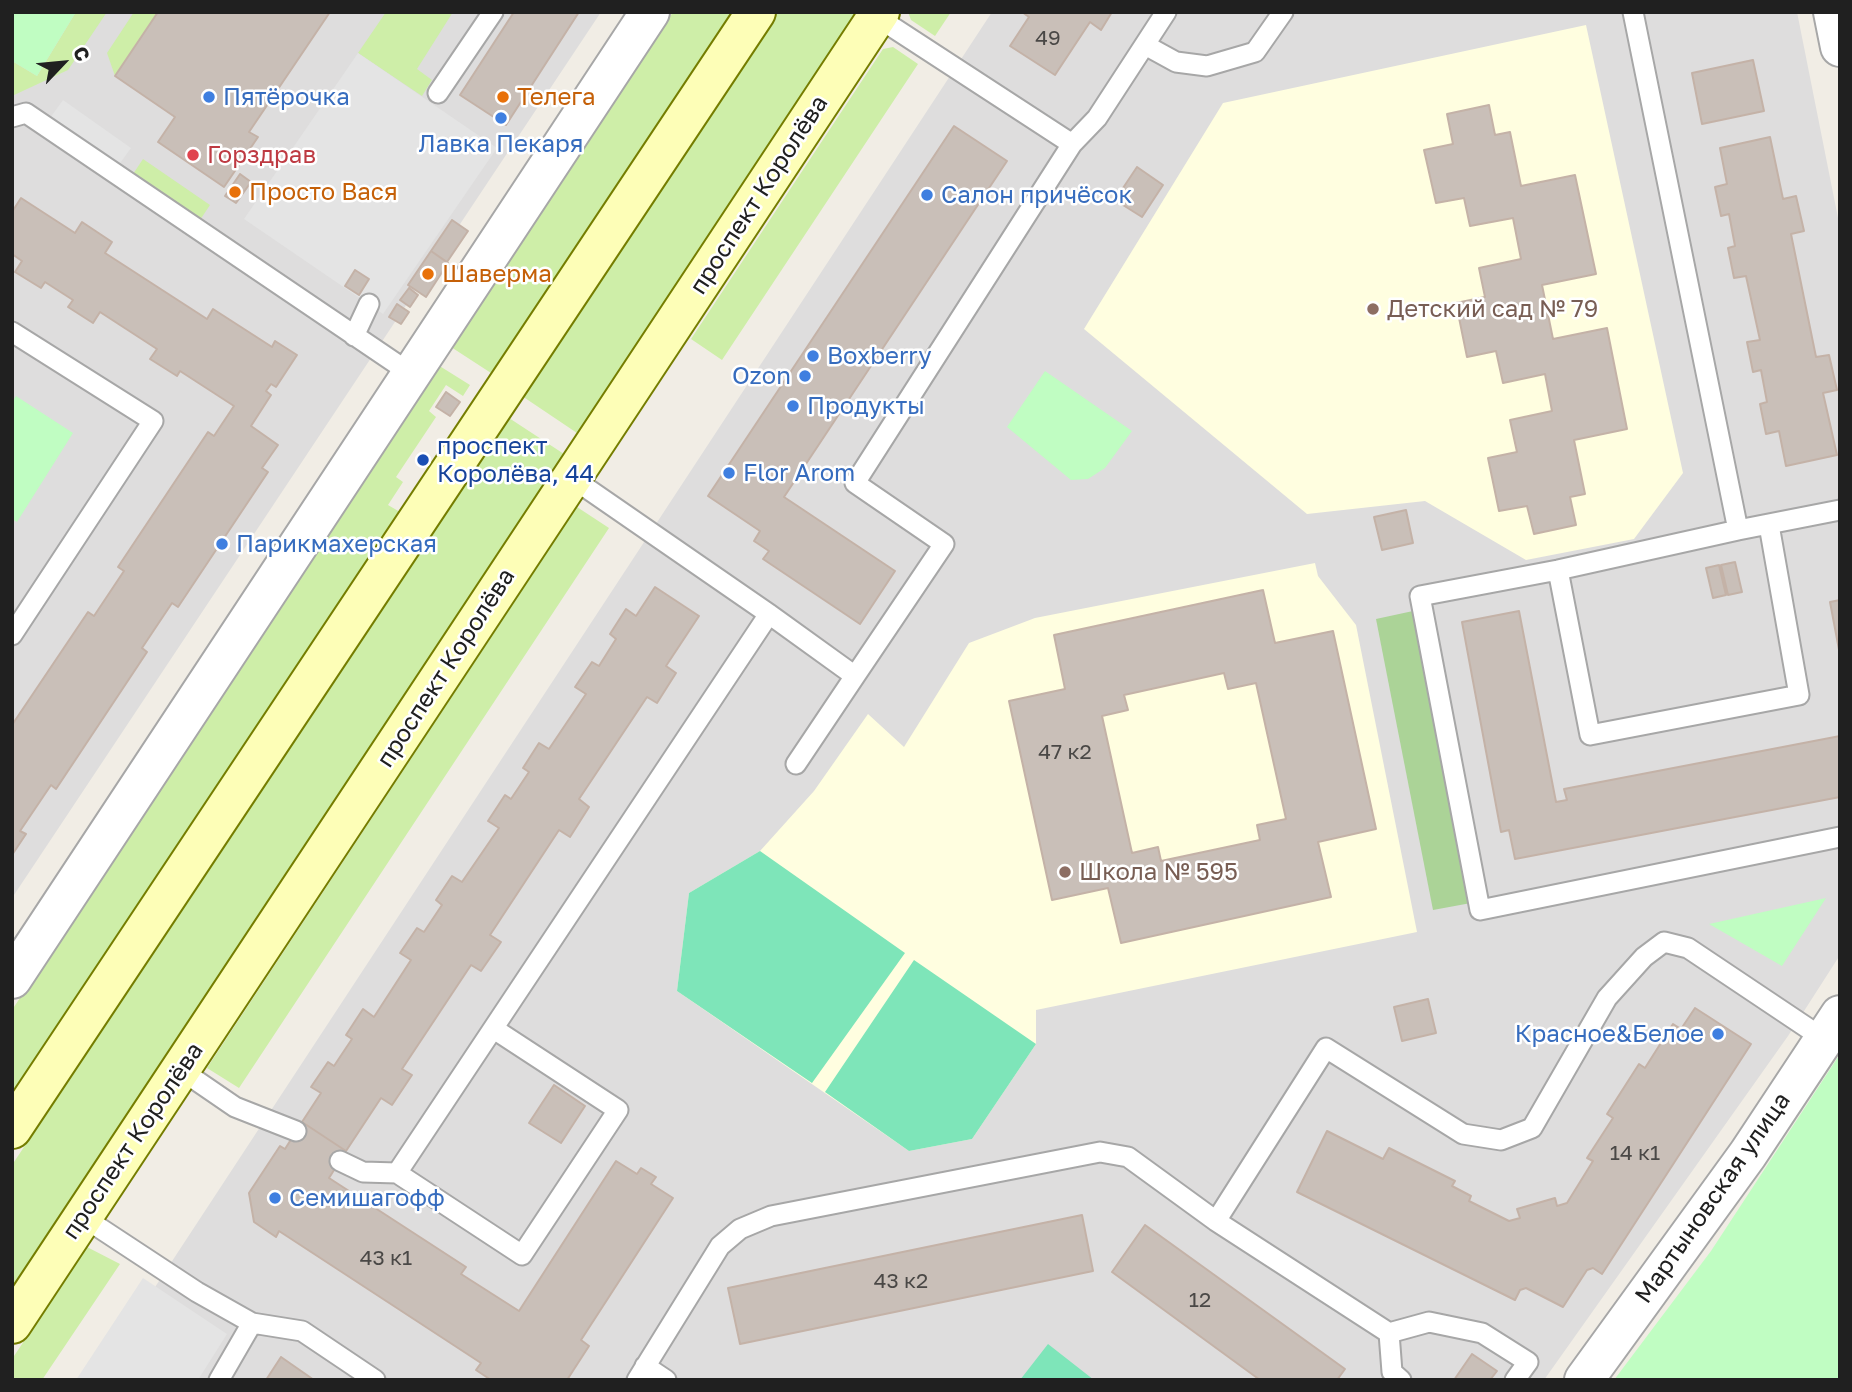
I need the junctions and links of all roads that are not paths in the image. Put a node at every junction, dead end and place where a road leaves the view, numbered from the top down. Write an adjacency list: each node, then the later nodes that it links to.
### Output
1 (493, 12): 11 (lane)
2 (650, 12): 17 (street)
3 (756, 12): 32 (street)
4 (1166, 12): 9 (lane)
5 (1283, 12): 9 (lane)
6 (1633, 12): 21 (lane)
7 (1833, 12): 10 (street)
8 (879, 15): 13 (lane); 18 (street, проспект Королёва)
9 (1145, 45): 13 (lane)
10 (1840, 47)
11 (438, 93)
12 (12, 117): 16 (lane)
13 (1072, 144): 25 (lane)
14 (369, 304): 16 (lane)
15 (12, 332): 24 (lane)
16 (354, 335): 17 (lane)
17 (410, 373): 28 (street)
18 (572, 478): 23 (lane); 31 (street, проспект Королёва)
19 (1840, 510): 20 (lane)
20 (1769, 525): 21 (lane); 22 (lane)
21 (1738, 530): 22 (lane)
22 (1558, 570): 27 (lane)
23 (769, 614): 25 (lane); 30 (lane)
24 (12, 635)
25 (855, 676): 26 (lane)
26 (796, 764)
27 (1840, 836)
28 (12, 979)
29 (1832, 1027): 37 (lane); 47 (street, Мартыновская улица)
30 (494, 1029): 35 (lane); 35 (lane)
31 (181, 1070): 33 (lane); 36 (street, проспект Королёва)
32 (12, 1129)
33 (296, 1131)
34 (340, 1161): 35 (lane)
35 (397, 1173)
36 (83, 1217): 38 (street, проспект Королёва); 39 (lane)
37 (1216, 1221): 40 (lane); 41 (lane)
38 (12, 1324)
39 (252, 1324): 43 (lane); 44 (lane)
40 (1389, 1333): 42 (lane); 46 (lane)
41 (641, 1373): 45 (lane)
42 (1392, 1377)
43 (219, 1380)
44 (375, 1380)
45 (666, 1380)
46 (1515, 1380)
47 (1584, 1380)

